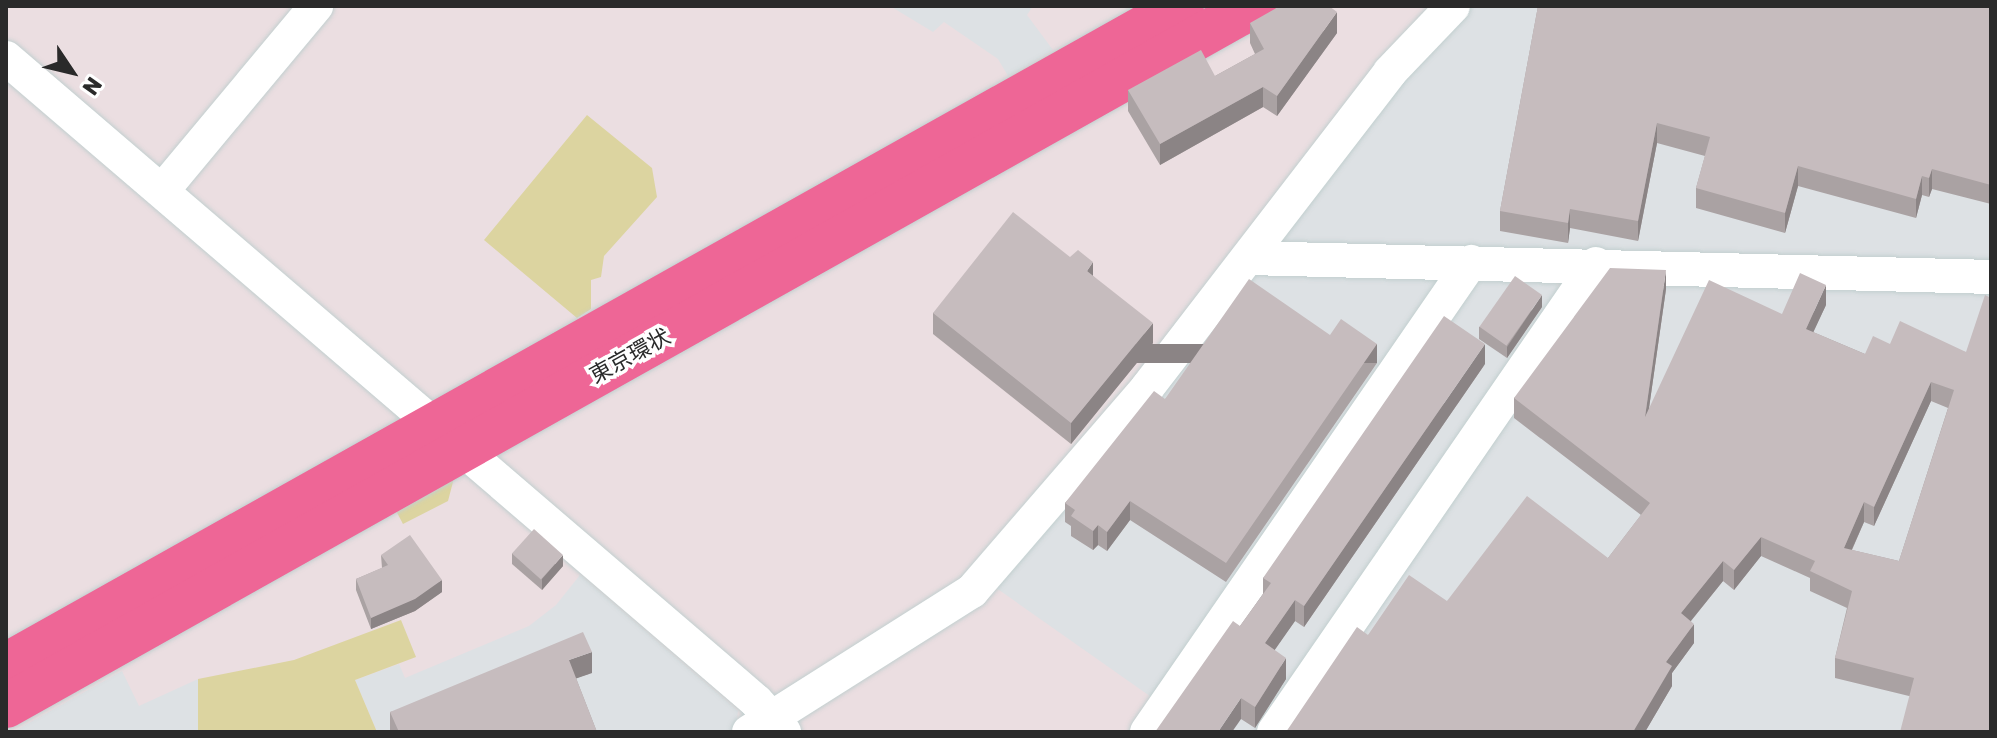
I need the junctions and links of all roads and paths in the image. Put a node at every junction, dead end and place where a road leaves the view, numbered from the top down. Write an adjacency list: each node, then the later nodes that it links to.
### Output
1 (316, 6): 6 (street)
2 (1182, 6): 11 (highway, 東京環状)
3 (1254, 6): 11 (highway, 東京環状)
4 (1453, 6): 7 (street)
5 (6, 58): 6 (street)
6 (162, 191): 11 (street)
7 (1248, 258): 8 (street); 14 (street)
8 (1471, 262): 9 (street); 15 (street)
9 (1596, 264): 10 (street); 16 (street)
10 (1991, 277)
11 (449, 437): 12 (highway, 東京環状); 13 (highway, 東京環状); 14 (street)
12 (6, 665)
13 (6, 706)
14 (768, 728)
15 (1147, 732)
16 (1274, 732)

